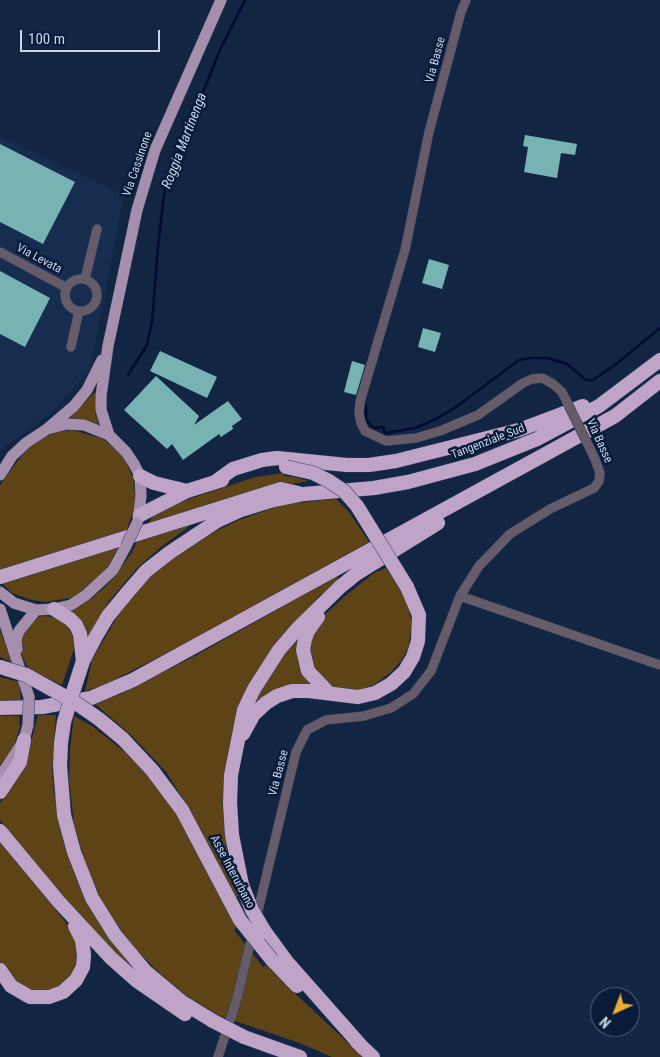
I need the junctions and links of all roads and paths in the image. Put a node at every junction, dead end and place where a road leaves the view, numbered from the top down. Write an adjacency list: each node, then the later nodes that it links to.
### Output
1 (221, 0): 8 (main road, Via Cassinone)
2 (466, 0): 27 (street, Via Basse, bridge)
3 (97, 229): 5 (street)
4 (0, 252): 6 (street, Via Levata)
5 (85, 280): 6 (street); 7 (street)
6 (67, 288): 7 (street)
7 (79, 311): 9 (street)
8 (108, 346): 13 (main road, Via Cassinone); 14 (main road, Via Cassinone)
9 (71, 347)
10 (660, 360): 12 (highway, Tangenziale Sud)
11 (660, 381): 16 (highway)
12 (599, 406): 20 (highway); 22 (highway, Tangenziale Sud)
13 (47, 429): 14 (main road, Via Cassinone); 15 (main road, Via Cassinone)
14 (109, 435): 19 (main road, Via Cassinone)
15 (12, 456): 17 (main road); 18 (main road, Via Cassinone)
16 (543, 456): 24 (highway); 36 (highway)
17 (0, 463)
18 (0, 475)
19 (140, 476): 21 (highway); 23 (main road, Via Cassinone)
20 (215, 482): 21 (highway); 35 (highway, bridge)
21 (188, 491): 23 (highway)
22 (304, 494): 25 (highway); 32 (highway)
23 (138, 519): 30 (main road, Via Cassinone, bridge)
24 (378, 561): 35 (highway); 38 (highway)
25 (0, 577)
26 (0, 592): 29 (main road, Via Cassinone)
27 (460, 596): 33 (street); 46 (street, Via Basse)
28 (0, 609): 31 (main road)
29 (36, 610): 30 (main road, Via Cassinone); 31 (main road)
30 (54, 610): 32 (highway)
31 (17, 658): 37 (main road, bridge)
32 (83, 661): 44 (highway, bridge)
33 (660, 665)
34 (0, 666): 45 (highway, Asse Interurbano, bridge)
35 (329, 693): 38 (highway)
36 (0, 708)
37 (24, 740): 39 (main road); 40 (highway)
38 (236, 747): 45 (highway, bridge)
39 (0, 777)
40 (0, 792)
41 (0, 831): 42 (highway)
42 (59, 902): 43 (highway); 44 (highway)
43 (0, 970)
44 (212, 1025): 47 (highway)
45 (368, 1052)
46 (218, 1057)
47 (300, 1057)

